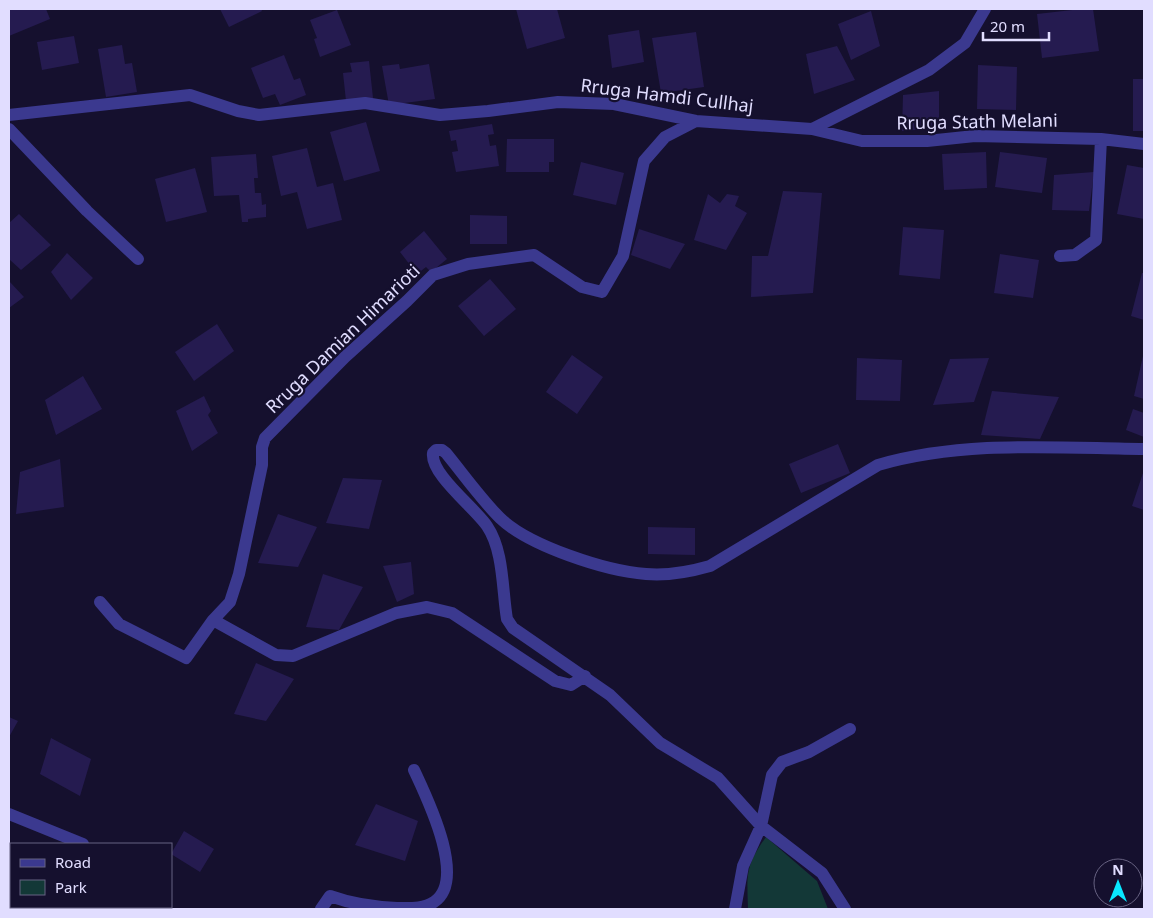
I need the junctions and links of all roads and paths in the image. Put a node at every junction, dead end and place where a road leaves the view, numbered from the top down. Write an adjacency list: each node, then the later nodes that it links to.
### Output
1 (985, 9): 5 (street)
2 (9, 115): 3 (street, Rruga Hamdi Cullhaj)
3 (696, 121): 5 (street, Rruga Hamdi Cullhaj); 12 (street, Rruga Damian Himarioti)
4 (9, 129): 9 (street)
5 (812, 129): 6 (street, Rruga Stath Melani)
6 (1101, 138): 7 (street, Rruga Stath Melani); 8 (street)
7 (1144, 144)
8 (1060, 256)
9 (138, 258)
10 (1144, 449): 13 (street)
11 (100, 602): 12 (street, Rruga Damian Himarioti)
12 (213, 620): 13 (street)
13 (585, 676): 17 (street)
14 (850, 729): 17 (street)
15 (414, 770): 19 (street)
16 (9, 814): 18 (street)
17 (761, 826): 20 (street); 21 (street)
18 (81, 843)
19 (320, 909)
20 (735, 909)
21 (845, 909)

